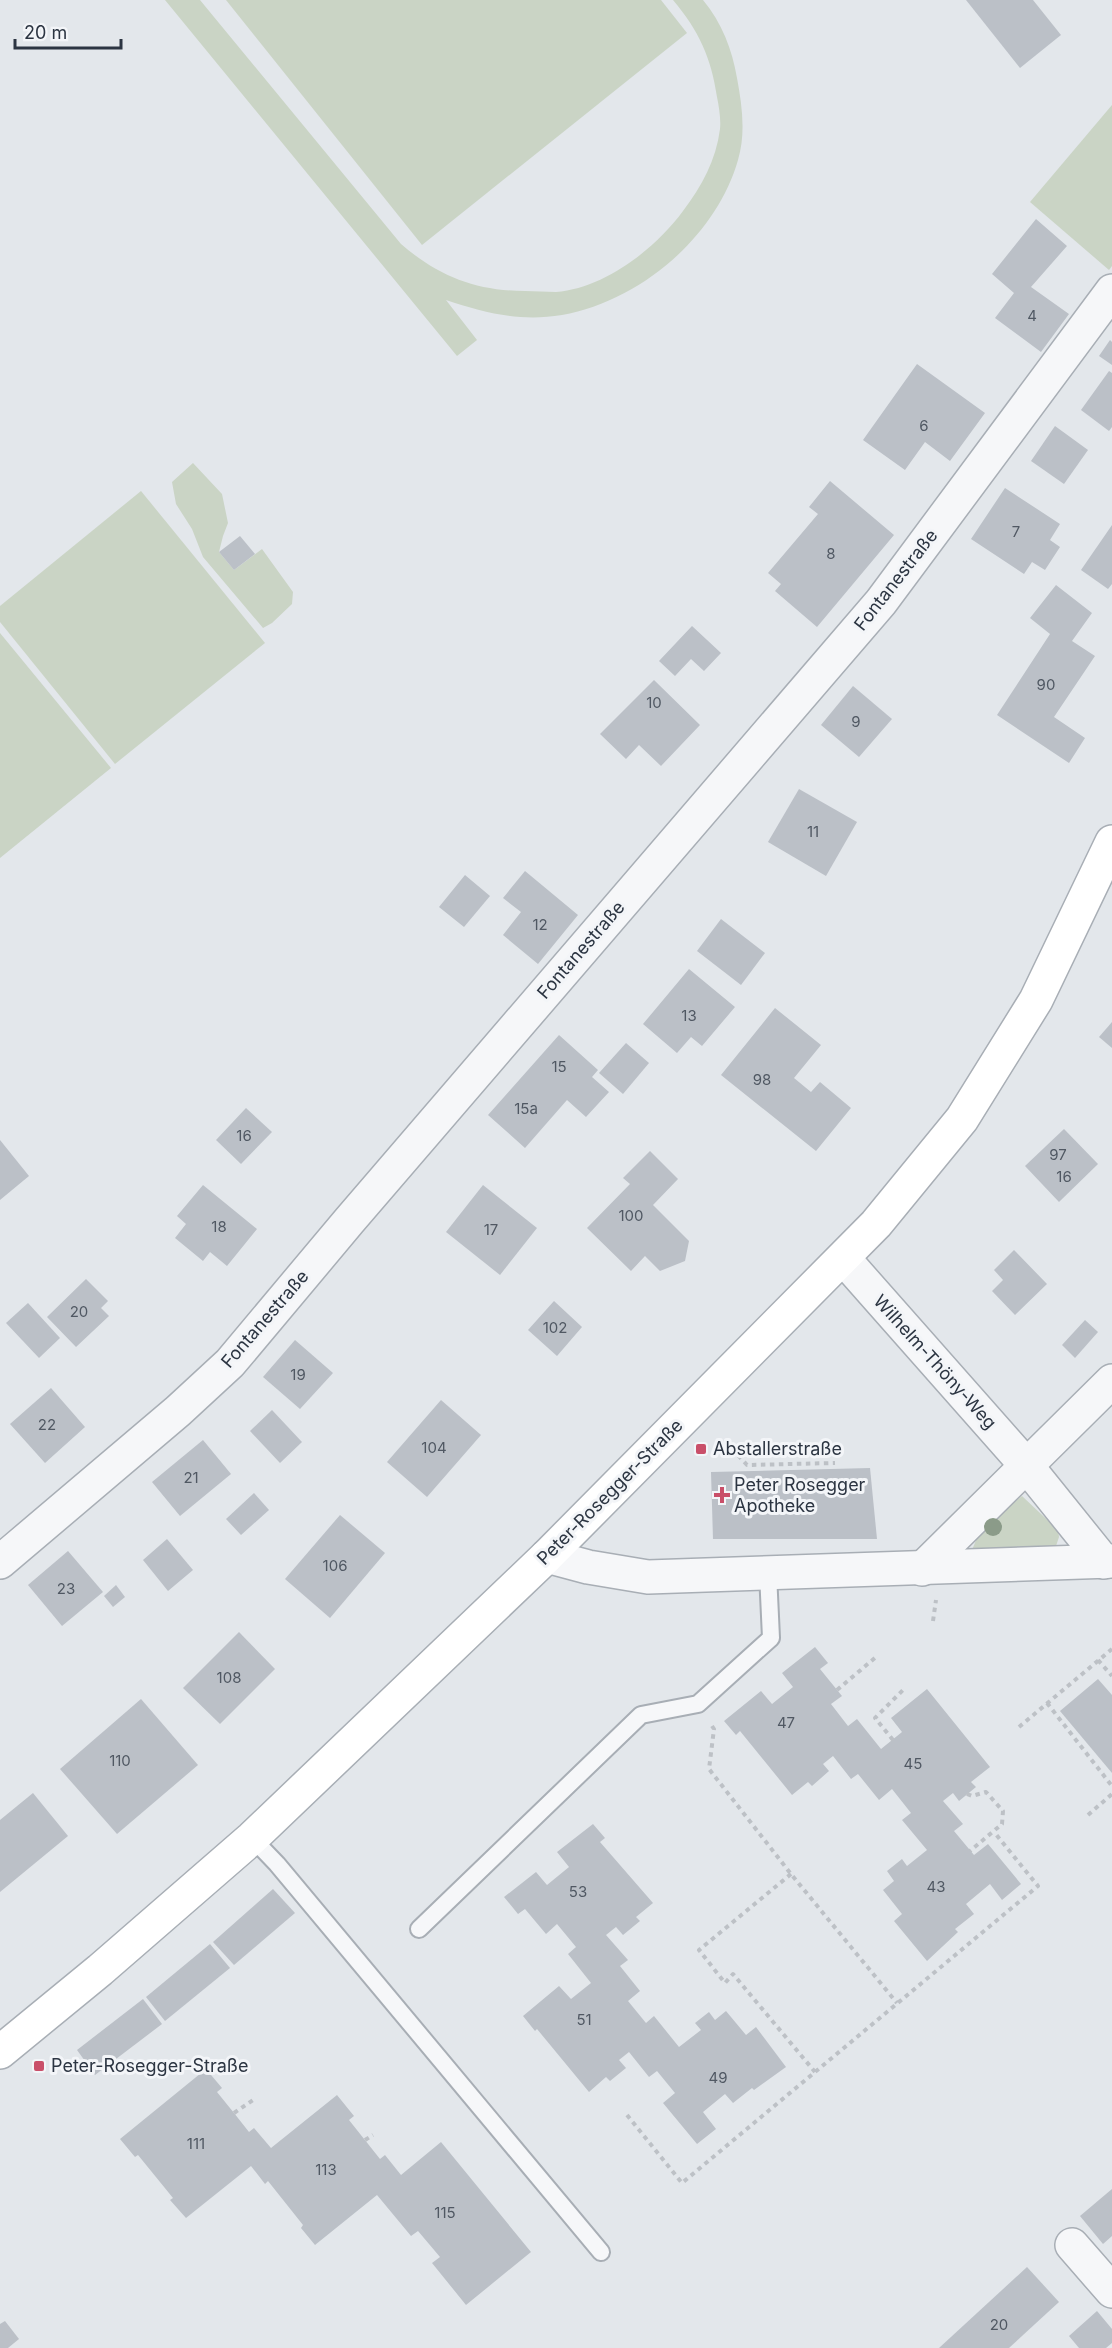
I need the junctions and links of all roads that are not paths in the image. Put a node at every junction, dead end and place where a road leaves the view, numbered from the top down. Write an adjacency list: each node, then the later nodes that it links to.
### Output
1 (1112, 291): 8 (street, Fontanestraße)
2 (1112, 842): 3 (main road, Peter-Rosegger-Straße)
3 (844, 1259): 5 (street, Wilhelm-Thöny-Weg); 6 (main road, Peter-Rosegger-Straße)
4 (1112, 1381): 5 (street)
5 (1026, 1465): 7 (street, Wilhelm-Thöny-Weg); 9 (street)
6 (547, 1556): 10 (street); 11 (main road, Peter-Rosegger-Straße)
7 (1108, 1561): 9 (street)
8 (0, 1562)
9 (922, 1569): 10 (street)
10 (768, 1574): 12 (lane)
11 (252, 1838): 13 (main road, Peter-Rosegger-Straße); 15 (lane)
12 (419, 1929)
13 (0, 2052)
14 (1072, 2245): 16 (street)
15 (601, 2252)
16 (1112, 2291)

